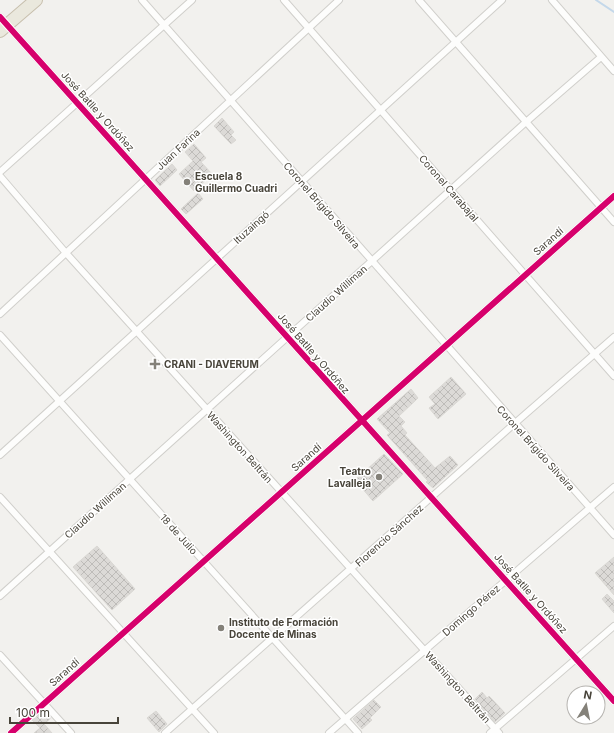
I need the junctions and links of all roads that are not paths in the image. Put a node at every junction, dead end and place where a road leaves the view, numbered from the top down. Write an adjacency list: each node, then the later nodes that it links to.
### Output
1 (36, 0): 9 (highway)
2 (142, 0): 10 (street, Coronel Brígido Silveira)
3 (192, 0): 10 (street)
4 (284, 0): 11 (street, Coronel Carabajal)
5 (339, 0): 11 (street, Juan Farina)
6 (419, 0): 12 (street)
7 (502, 0): 12 (street, Ituzaingó)
8 (552, 0): 13 (street)
9 (2, 24): 16 (street, José Batlle y Ordóñez)
10 (164, 25): 15 (street, Coronel Brígido Silveira); 16 (street)
11 (308, 29): 15 (street, Juan Farina); 17 (street, Coronel Carabajal)
12 (455, 42): 17 (street, Ituzaingó); 18 (street)
13 (601, 56): 14 (street); 18 (street, Claudio Williman)
14 (614, 70)
15 (230, 101): 21 (street, Juan Farina); 22 (street, Coronel Brígido Silveira)
16 (77, 102): 19 (street); 21 (street, José Batlle y Ordóñez)
17 (380, 109): 22 (street, Ituzaingó); 23 (street, Coronel Carabajal)
18 (526, 122): 23 (street, Claudio Williman); 25 (street)
19 (0, 172)
20 (0, 176): 27 (street, Washington Beltrán)
21 (145, 180): 27 (street, Juan Farina); 28 (street, José Batlle y Ordóñez)
22 (301, 181): 28 (street, Ituzaingó); 29 (street, Coronel Brígido Silveira)
23 (450, 190): 29 (street, Claudio Williman); 30 (street, Coronel Carabajal)
24 (614, 196): 25 (street, Sarandí)
25 (601, 207): 26 (street); 30 (street, Sarandí)
26 (614, 222)
27 (66, 253): 31 (street, Juan Farina); 32 (street, Washington Beltrán)
28 (217, 258): 32 (street, Ituzaingó); 34 (street, José Batlle y Ordóñez)
29 (371, 262): 34 (street, Claudio Williman); 36 (street, Coronel Brígido Silveira)
30 (525, 275): 36 (street, Sarandí); 37 (street, Coronel Carabajal)
31 (0, 314)
32 (138, 330): 39 (street, Ituzaingó); 40 (street, Washington Beltrán)
33 (0, 335): 39 (street, 18 de Julio)
34 (287, 337): 40 (street, Claudio Williman); 41 (street, José Batlle y Ordóñez)
35 (614, 337): 37 (street, Florencio Sánchez)
36 (446, 346): 41 (street, Sarandí); 42 (street, Coronel Brígido Silveira)
37 (595, 354): 38 (street, Coronel Carabajal); 42 (street, Florencio Sánchez)
38 (614, 376)
39 (59, 400): 43 (street, Ituzaingó); 44 (street, 18 de Julio)
40 (207, 409): 44 (street, Claudio Williman); 46 (street, Washington Beltrán)
41 (361, 421): 46 (street, Sarandí); 48 (street, José Batlle y Ordóñez)
42 (514, 424): 48 (street, Florencio Sánchez); 49 (street, Coronel Brígido Silveira)
43 (0, 455)
44 (130, 479): 51 (street, Claudio Williman); 52 (street, 18 de Julio)
45 (614, 487): 49 (street, Domingo Pérez)
46 (281, 492): 52 (street, Sarandí); 53 (street, Washington Beltrán)
47 (0, 497): 51 (street)
48 (431, 497): 53 (street, Florencio Sánchez); 54 (street, José Batlle y Ordóñez)
49 (590, 508): 50 (street, Coronel Brígido Silveira); 54 (street, Domingo Pérez)
50 (614, 535)
51 (49, 552): 55 (street, Claudio Williman); 57 (street)
52 (204, 561): 57 (street, Sarandí); 58 (street, 18 de Julio)
53 (350, 569): 58 (street, Florencio Sánchez); 59 (street, Washington Beltrán)
54 (505, 580): 59 (street, Domingo Pérez); 61 (street, José Batlle y Ordóñez)
55 (0, 596)
56 (614, 626): 61 (street)
57 (123, 633): 63 (street, Sarandí); 64 (street)
58 (272, 638): 64 (street, Florencio Sánchez); 65 (street, 18 de Julio)
59 (425, 650): 65 (street, Domingo Pérez); 66 (street, Washington Beltrán)
60 (0, 655): 63 (street)
61 (576, 658): 62 (street, José Batlle y Ordóñez); 66 (street)
62 (614, 701)
63 (44, 704): 67 (street, Sarandí); 68 (street)
64 (192, 709): 69 (street, Florencio Sánchez); 70 (street)
65 (345, 719): 71 (street, Domingo Pérez); 72 (street, 18 de Julio)
66 (494, 732)
67 (11, 733)
68 (71, 733)
69 (165, 733)
70 (214, 733)
71 (329, 733)
72 (358, 733)

